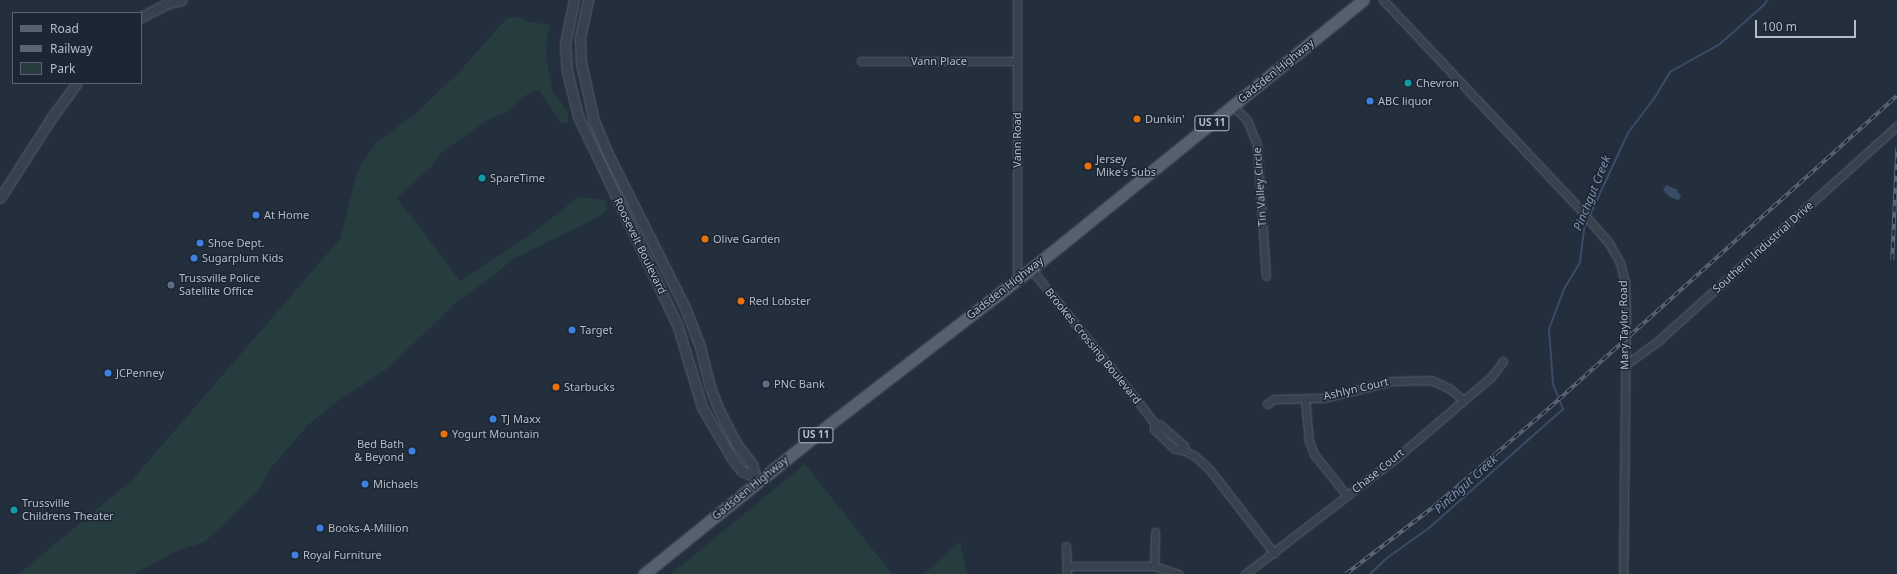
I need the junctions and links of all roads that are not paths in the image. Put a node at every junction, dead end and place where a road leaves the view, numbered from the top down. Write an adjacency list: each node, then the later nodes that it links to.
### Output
1 (181, 0): 7 (street)
2 (574, 0): 22 (street, Roosevelt Boulevard)
3 (588, 0): 22 (street, Roosevelt Boulevard)
4 (1017, 0): 9 (street, Vann Road)
5 (1363, 0): 11 (main road, Gadsden Highway / US 11)
6 (1384, 0): 18 (street, Mary Taylor Road)
7 (142, 16)
8 (861, 61): 9 (street, Vann Place)
9 (1017, 61): 16 (street, Vann Road)
10 (76, 84): 13 (street)
11 (1233, 106): 14 (main road, Gadsden Highway / US 11); 15 (street, Tin Valley Circle)
12 (1897, 126): 18 (street, Southern Industrial Drive)
13 (0, 198)
14 (1031, 269): 16 (main road, Gadsden Highway / US 11); 26 (street, Brookes Crossing Boulevard)
15 (1266, 276)
16 (1017, 280): 22 (main road, Gadsden Highway / US 11)
17 (1503, 362): 20 (street, Chase Court)
18 (1625, 365): 33 (street, Mary Taylor Road)
19 (1305, 400): 20 (street, Ashlyn Court); 21 (street, Ashlyn Court); 23 (street)
20 (1463, 400): 23 (street, Chase Court)
21 (1267, 404)
22 (756, 479): 29 (main road, Gadsden Highway / US 11)
23 (1347, 496): 26 (street, Chase Court)
24 (1155, 532): 28 (street)
25 (1066, 546): 27 (street)
26 (1274, 553): 32 (street, Chase Court)
27 (1067, 566): 28 (street); 30 (street)
28 (1154, 566): 31 (street)
29 (644, 574)
30 (1067, 574)
31 (1179, 574)
32 (1245, 574)
33 (1623, 574)

